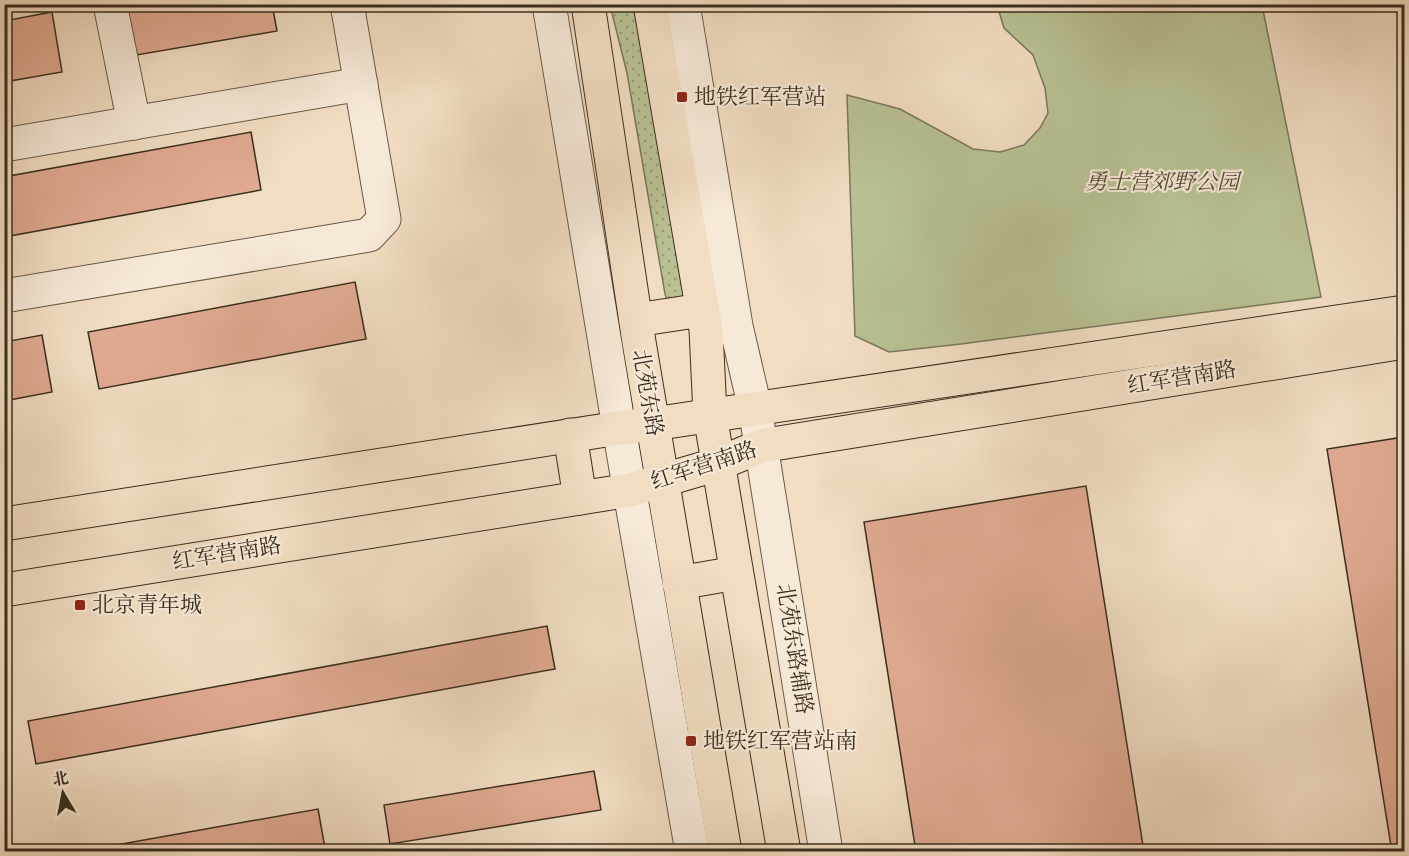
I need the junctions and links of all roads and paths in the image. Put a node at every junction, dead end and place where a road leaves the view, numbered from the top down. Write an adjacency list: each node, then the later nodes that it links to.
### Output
1 (110, 4): 8 (street)
2 (348, 4): 7 (street)
3 (549, 4): 18 (street)
4 (588, 4): 13 (main road, 北苑东路)
5 (650, 4): 11 (main road)
6 (683, 4): 15 (street, 北苑东路辅路)
7 (361, 84): 8 (street); 10 (street)
8 (134, 123): 9 (street)
9 (4, 145)
10 (4, 296)
11 (702, 310): 13 (main road); 16 (main road)
12 (1404, 312): 15 (main road, 红军营南路)
13 (636, 320): 17 (main road, 北苑东路)
14 (1404, 342): 20 (main road, 红军营南路)
15 (755, 408): 16 (main road, 红军营南路); 20 (street, 北苑东路辅路)
16 (710, 415): 17 (main road, 红军营南路); 21 (main road)
17 (653, 424): 18 (main road, 红军营南路); 22 (main road, 北苑东路)
18 (619, 428): 19 (main road, 红军营南路); 23 (street)
19 (570, 435): 24 (main road); 25 (main road, 红军营南路)
20 (761, 446): 21 (main road, 红军营南路); 32 (street, 北苑东路辅路)
21 (718, 464): 22 (main road, 红军营南路); 26 (main road)
22 (662, 480): 23 (main road, 红军营南路); 27 (main road, 北苑东路)
23 (630, 490): 24 (main road, 红军营南路); 29 (street)
24 (580, 498): 28 (main road, 红军营南路)
25 (4, 524)
26 (736, 573): 27 (main road); 31 (main road)
27 (680, 583): 30 (main road, 北苑东路)
28 (4, 590)
29 (692, 852)
30 (725, 852)
31 (784, 852)
32 (826, 852)

